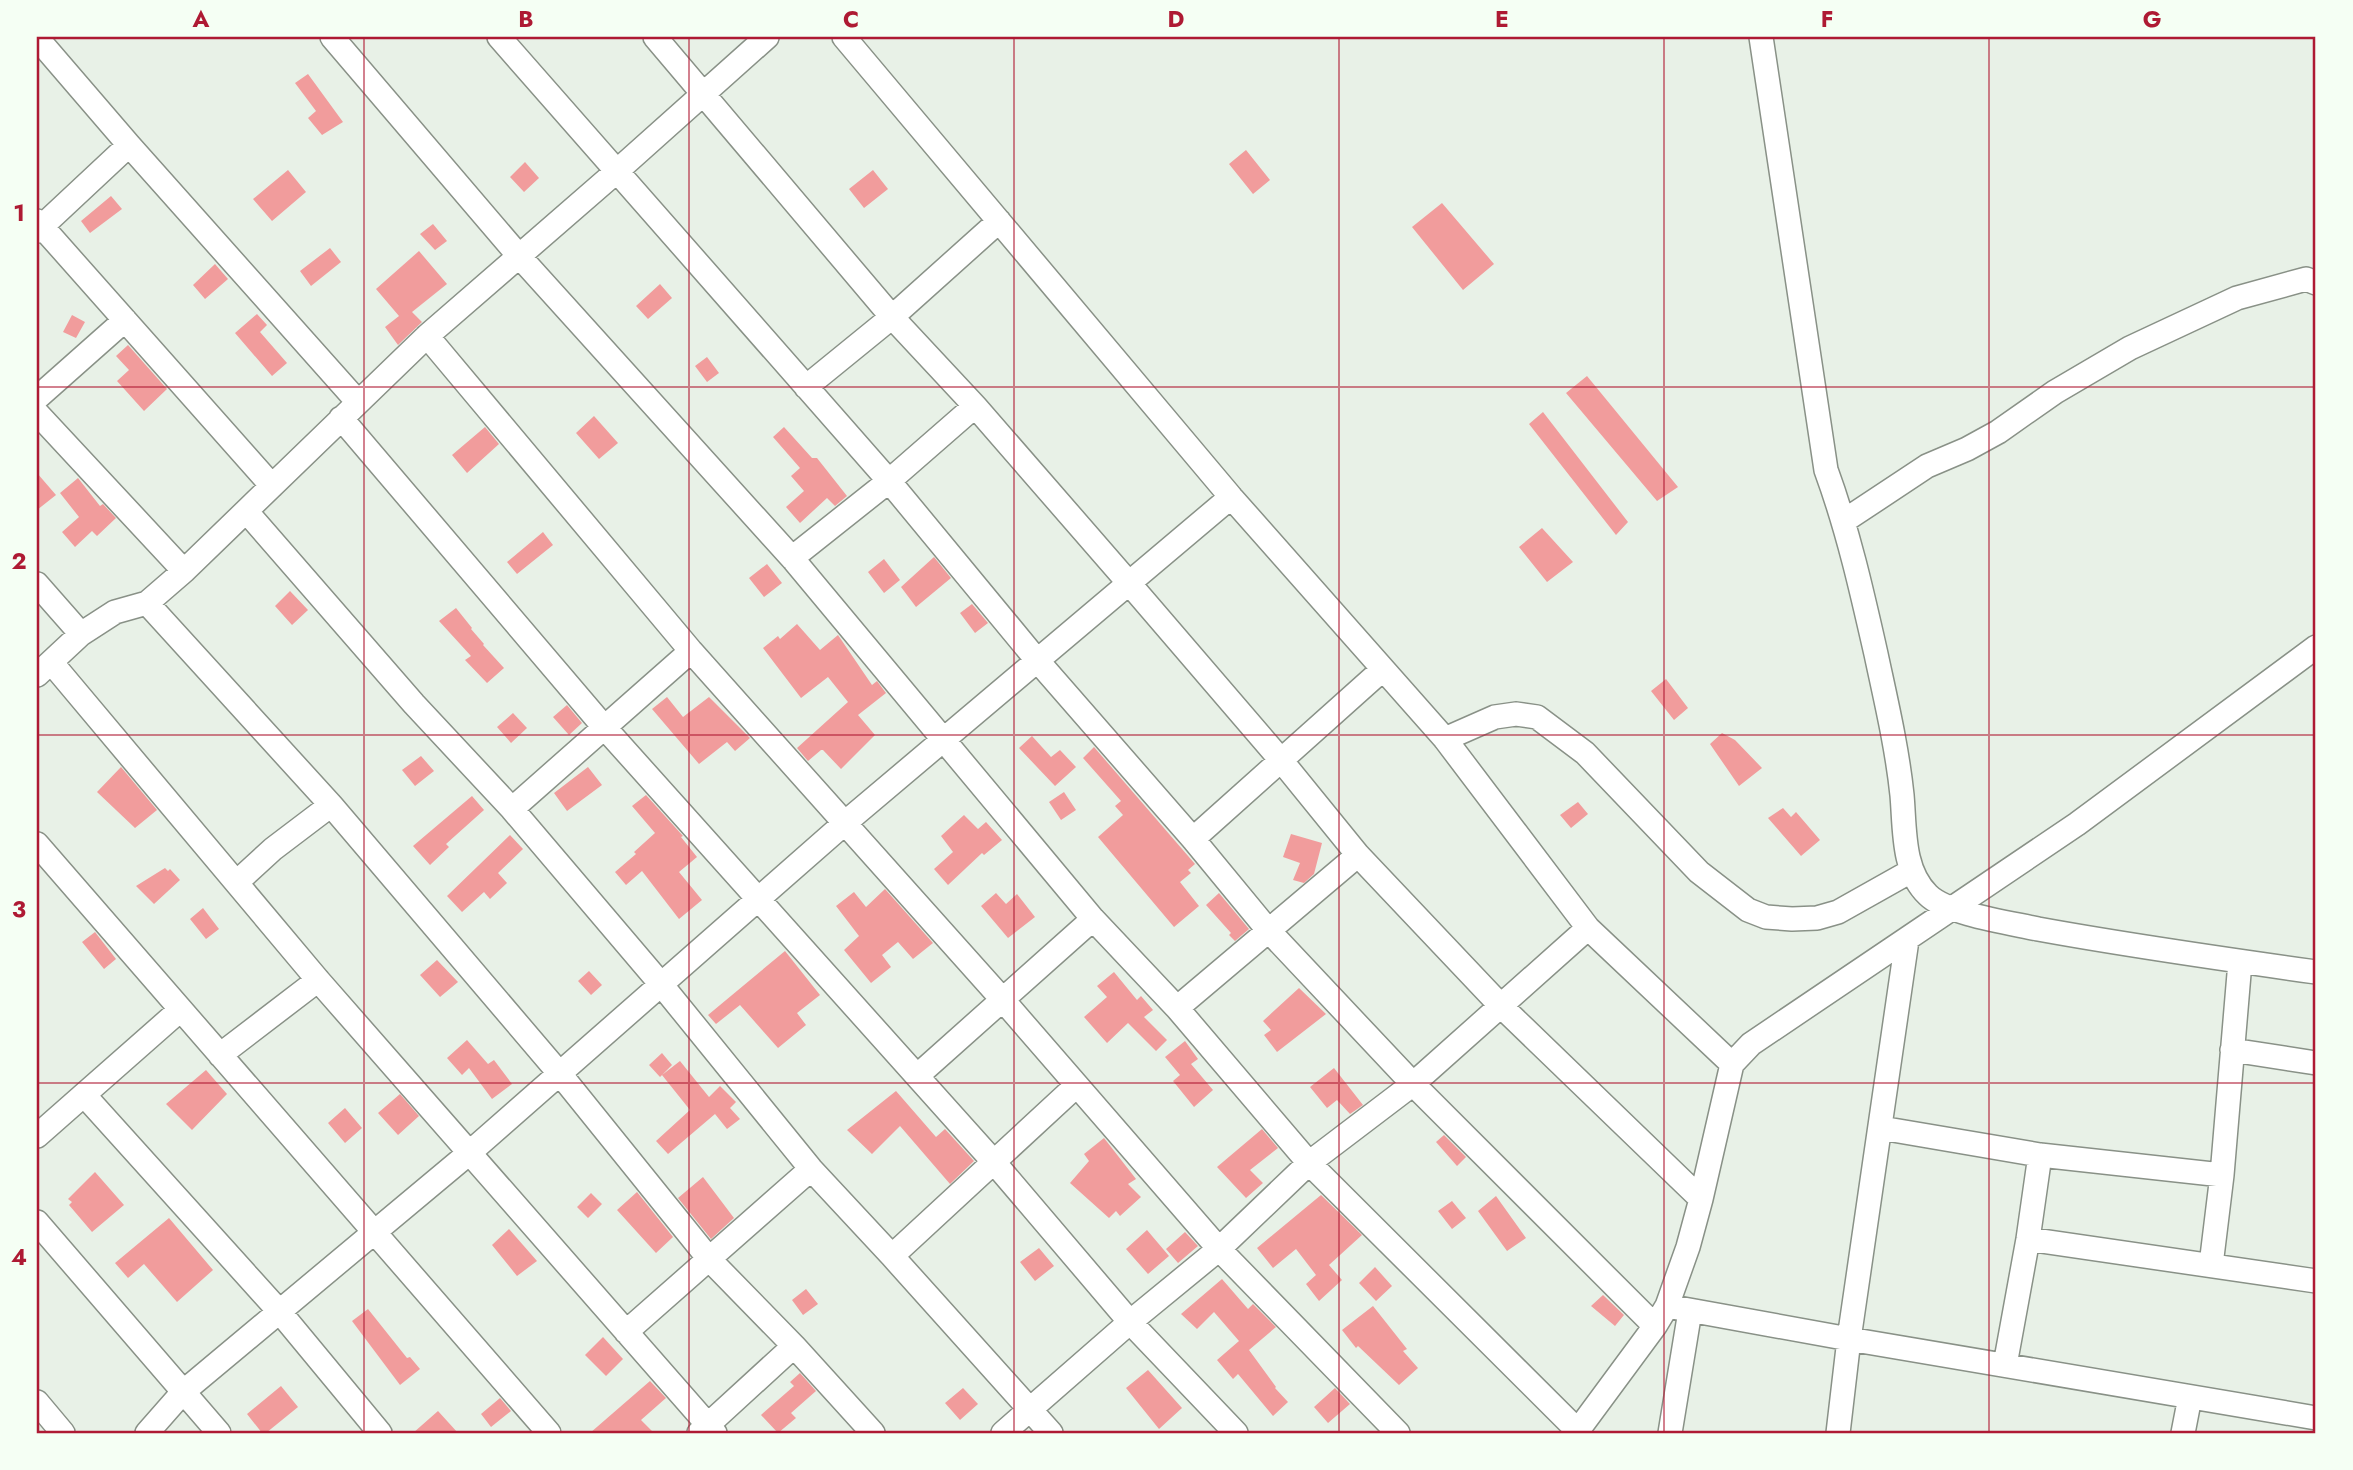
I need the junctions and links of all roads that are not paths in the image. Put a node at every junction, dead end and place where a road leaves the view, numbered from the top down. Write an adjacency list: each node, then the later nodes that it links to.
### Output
1 (37, 37): 9 (street)
2 (332, 37): 13 (street)
3 (499, 37): 10 (street)
4 (655, 37): 8 (street)
5 (767, 37): 8 (street)
6 (844, 37): 11 (street)
7 (1761, 37): 28 (street)
8 (702, 93): 10 (street); 15 (street)
9 (129, 145): 12 (street); 20 (street)
10 (617, 171): 13 (street); 18 (street)
11 (999, 221): 15 (street); 26 (street)
12 (38, 226): 16 (street)
13 (519, 256): 17 (street); 29 (street)
14 (2316, 283): 28 (street)
15 (892, 317): 18 (street); 21 (street)
16 (125, 320): 19 (street); 25 (street)
17 (427, 336): 20 (street); 36 (street)
18 (806, 387): 24 (street)
19 (37, 398)
20 (358, 402): 23 (street)
21 (975, 406): 24 (street); 31 (street)
22 (37, 413): 30 (street)
23 (341, 418): 25 (street); 40 (street)
24 (889, 481): 29 (street); 37 (street)
25 (272, 486): 27 (street)
26 (1231, 497): 31 (street); 39 (street)
27 (246, 511): 30 (street); 45 (street)
28 (1844, 521): 50 (street)
29 (792, 558): 41 (street)
30 (184, 571): 33 (street)
31 (1128, 582): 37 (street); 43 (street)
32 (37, 584): 34 (street)
33 (147, 603): 34 (street); 44 (street)
34 (81, 634): 38 (street)
35 (2316, 647): 53 (street)
36 (691, 651): 40 (street); 46 (street)
37 (1036, 659): 41 (street); 47 (street)
38 (44, 668): 51 (street)
39 (1382, 670): 42 (street); 43 (street)
40 (604, 727): 45 (street); 52 (street)
41 (943, 739): 46 (street); 54 (street)
42 (1446, 739): 50 (street); 55 (street)
43 (1280, 759): 47 (street); 49 (street)
44 (331, 805): 51 (street); 70 (street)
45 (512, 808): 61 (street)
46 (846, 822): 52 (street); 62 (street)
47 (1193, 839): 56 (street)
48 (37, 844): 65 (street)
49 (1358, 855): 56 (street); 63 (street)
50 (1911, 870): 53 (street)
51 (237, 882): 60 (street)
52 (758, 901): 61 (street); 71 (street)
53 (1953, 908): 57 (street); 58 (street)
54 (1093, 919): 62 (street); 64 (street)
55 (1588, 928): 63 (street); 69 (street)
56 (1268, 930): 64 (street); 72 (street)
57 (1907, 940): 69 (street); 75 (street)
58 (2240, 962): 59 (street); 66 (street)
59 (2316, 972)
60 (318, 980): 67 (street); 77 (street)
61 (660, 984): 70 (street); 81 (street)
62 (1002, 999): 71 (street); 73 (street)
63 (1501, 1006): 72 (street); 83 (street)
64 (1177, 1008): 80 (street)
65 (180, 1010): 67 (street); 74 (street)
66 (2232, 1050): 68 (street); 82 (street)
67 (220, 1055): 85 (street)
68 (2316, 1063)
69 (1732, 1064): 83 (street)
70 (560, 1074): 77 (street); 89 (street)
71 (917, 1076): 79 (street)
72 (1413, 1084): 80 (street); 96 (street)
73 (1076, 1086): 79 (street); 87 (street)
74 (85, 1096): 76 (street); 93 (street)
75 (1881, 1128): 78 (street); 98 (street)
76 (37, 1136)
77 (468, 1154): 85 (street); 97 (street)
78 (2040, 1155): 82 (street); 86 (street)
79 (993, 1161): 88 (street); 95 (street)
80 (1309, 1163): 87 (street); 107 (street)
81 (811, 1169): 88 (street); 89 (street)
82 (2222, 1175): 90 (street)
83 (1701, 1199): 92 (street)
84 (37, 1222): 101 (street)
85 (373, 1234): 93 (street); 112 (street)
86 (2028, 1239): 90 (street); 100 (street)
87 (1219, 1249): 95 (street); 117 (street)
88 (892, 1256): 104 (street)
89 (710, 1260): 97 (street); 99 (street)
90 (2211, 1265): 91 (street)
91 (2316, 1281)
92 (1667, 1306): 94 (street); 96 (street)
93 (279, 1311): 101 (street); 111 (street)
94 (1690, 1311): 98 (street); 118 (street)
95 (1130, 1322): 104 (street); 116 (street)
96 (1655, 1326): 107 (street)
97 (626, 1332): 106 (street)
98 (1849, 1339): 100 (street); 119 (street)
99 (794, 1346): 106 (street); 113 (street)
100 (2005, 1365): 102 (street)
101 (183, 1392): 109 (street); 110 (street)
102 (2190, 1396): 105 (street); 120 (street)
103 (37, 1402): 108 (street)
104 (1029, 1410): 114 (street); 115 (street)
105 (2316, 1418)
106 (707, 1431)
107 (1577, 1432)
108 (63, 1433)
109 (148, 1433)
110 (219, 1433)
111 (380, 1433)
112 (549, 1433)
113 (873, 1433)
114 (1003, 1433)
115 (1051, 1433)
116 (1237, 1433)
117 (1398, 1433)
118 (1670, 1433)
119 (1838, 1433)
120 (2183, 1433)

